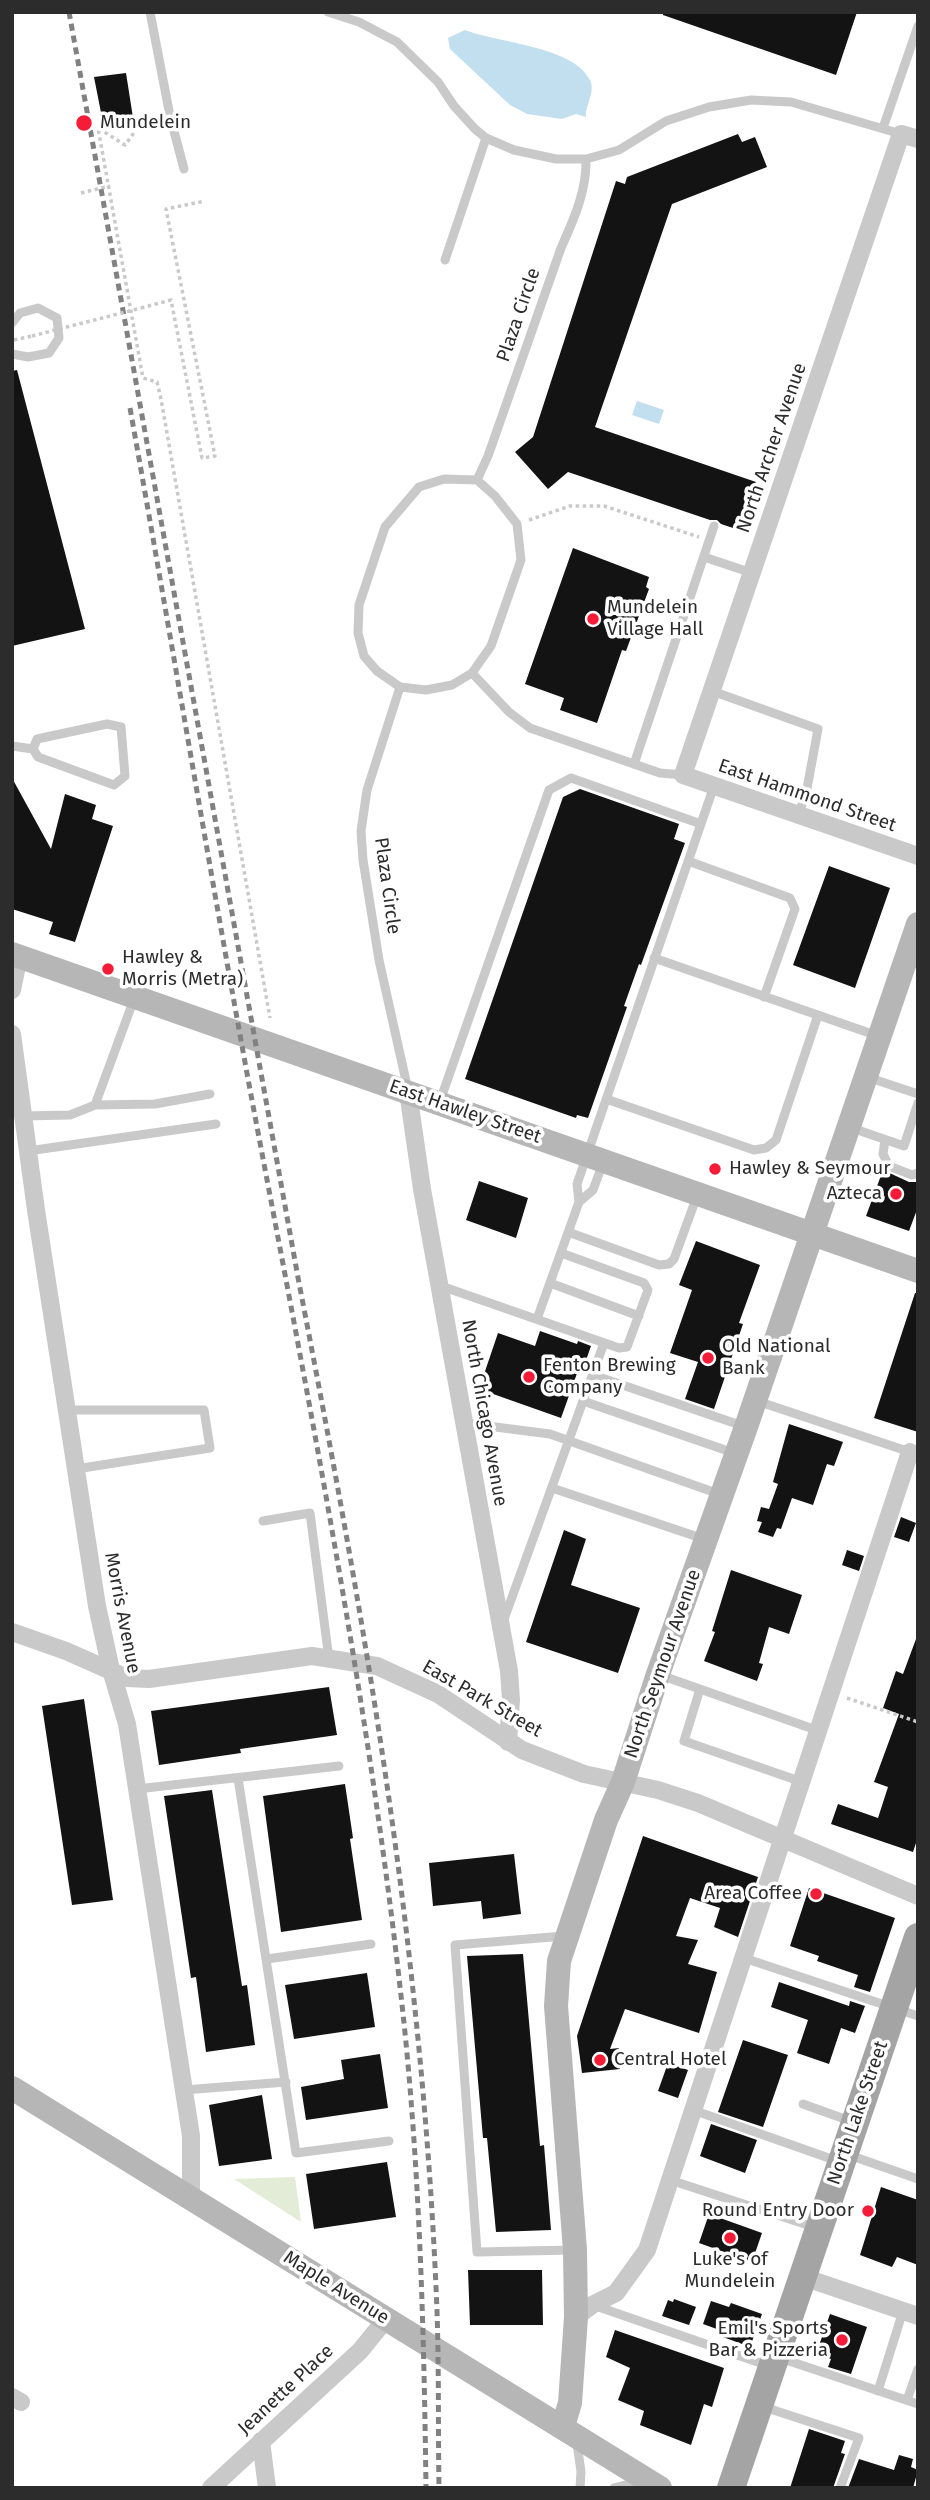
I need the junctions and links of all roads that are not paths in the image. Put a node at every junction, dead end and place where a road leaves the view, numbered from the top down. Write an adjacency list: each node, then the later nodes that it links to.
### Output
1 (150, 12): 8 (lane)
2 (328, 12): 6 (lane)
3 (918, 26): 4 (lane)
4 (883, 128): 5 (lane); 7 (lane)
5 (910, 137): 15 (street, North Archer Avenue)
6 (486, 138): 7 (lane); 9 (lane)
7 (586, 159): 12 (lane, Plaza Circle)
8 (184, 169)
9 (445, 260)
10 (12, 323): 11 (lane)
11 (12, 354)
12 (477, 480): 16 (lane); 17 (lane)
13 (715, 526): 14 (lane)
14 (704, 557): 15 (lane); 21 (lane)
15 (752, 573): 18 (street, North Archer Avenue)
16 (472, 673): 17 (lane); 21 (lane)
17 (400, 687): 39 (lane, Plaza Circle)
18 (712, 691): 22 (street, North Archer Avenue); 24 (lane)
19 (12, 746): 20 (lane)
20 (33, 749): 20 (lane)
21 (634, 764): 22 (lane)
22 (682, 775): 23 (street, East Hammond Street)
23 (714, 786): 24 (street, East Hammond Street); 25 (lane)
24 (798, 815): 26 (street, East Hammond Street)
25 (701, 824): 27 (lane); 43 (lane)
26 (918, 856)
27 (688, 861): 30 (lane); 34 (lane)
28 (918, 924): 31 (street, North Seymour Avenue)
29 (16, 955): 32 (street); 33 (street, East Hawley Street)
30 (654, 958): 34 (lane); 42 (lane)
31 (912, 961): 37 (street, North Seymour Avenue)
32 (12, 990)
33 (135, 996): 39 (street, East Hawley Street); 45 (lane)
34 (764, 997): 35 (lane)
35 (818, 1015): 37 (lane); 42 (lane)
36 (12, 1034): 46 (street, Morris Avenue)
37 (879, 1037): 38 (street, North Seymour Avenue)
38 (866, 1076): 41 (lane); 48 (street, North Seymour Avenue)
39 (408, 1092): 43 (street, East Hawley Street); 60 (street, North Chicago Avenue)
40 (210, 1094): 45 (lane)
41 (918, 1094)
42 (606, 1099): 51 (lane)
43 (440, 1103): 51 (street, East Hawley Street)
44 (918, 1103): 49 (lane)
45 (95, 1105): 46 (lane)
46 (23, 1116): 50 (street, Morris Avenue)
47 (216, 1125): 50 (lane)
48 (848, 1127): 49 (lane); 56 (street, North Seymour Avenue)
49 (885, 1140): 52 (lane)
50 (28, 1151): 67 (street, Morris Avenue)
51 (595, 1158): 53 (street, East Hawley Street); 54 (lane); 54 (lane)
52 (918, 1173)
53 (698, 1194): 55 (lane); 56 (street, East Hawley Street)
54 (579, 1202): 55 (lane)
55 (568, 1232): 57 (lane)
56 (812, 1233): 58 (street, East Hawley Street); 66 (street, North Seymour Avenue)
57 (561, 1253): 59 (lane); 61 (lane)
58 (918, 1270)
59 (550, 1283): 61 (lane); 62 (lane)
60 (440, 1286): 62 (lane); 68 (street, North Chicago Avenue)
61 (639, 1316): 63 (lane)
62 (537, 1319): 63 (lane)
63 (604, 1343): 64 (lane)
64 (593, 1375): 65 (lane); 69 (lane)
65 (583, 1401): 70 (lane); 72 (lane)
66 (755, 1401): 69 (street, North Seymour Avenue); 71 (lane)
67 (67, 1410): 73 (street, Morris Avenue); 73 (lane)
68 (463, 1423): 70 (lane); 78 (street, North Chicago Avenue)
69 (746, 1427): 72 (street, North Seymour Avenue)
70 (569, 1441): 74 (lane); 75 (lane)
71 (914, 1453): 84 (street)
72 (736, 1454): 75 (street, North Seymour Avenue)
73 (76, 1469): 81 (street, Morris Avenue)
74 (552, 1488): 77 (lane); 78 (lane)
75 (720, 1494): 77 (street, North Seymour Avenue)
76 (263, 1521): 80 (lane)
77 (705, 1540): 82 (street, North Seymour Avenue)
78 (501, 1627): 85 (street, North Chicago Avenue)
79 (12, 1632): 81 (street, East Park Street)
80 (329, 1659): 81 (street, East Park Street); 85 (street, East Park Street)
81 (111, 1670): 90 (street, Morris Avenue)
82 (658, 1674): 83 (lane); 88 (street, North Seymour Avenue)
83 (700, 1689): 84 (lane); 89 (lane)
84 (819, 1731): 89 (street)
85 (508, 1742): 88 (street, East Park Street)
86 (339, 1766): 87 (lane)
87 (238, 1778): 90 (lane); 97 (lane)
88 (622, 1782): 91 (street, East Park Street); 93 (street, North Seymour Avenue)
89 (803, 1782): 91 (street)
90 (137, 1788): 101 (street, Morris Avenue)
91 (783, 1840): 92 (street, East Park Street); 96 (street)
92 (918, 1896)
93 (567, 1936): 111 (street, North Seymour Avenue); 111 (lane)
94 (918, 1937): 98 (main road, North Lake Street)
95 (371, 1944): 97 (lane)
96 (744, 1958): 98 (lane); 103 (street)
97 (267, 1959): 99 (lane)
98 (906, 2012): 104 (main road, North Lake Street)
99 (286, 2082): 101 (lane); 105 (lane)
100 (12, 2088): 109 (street, Maple Avenue)
101 (184, 2090): 109 (street, Morris Avenue)
102 (803, 2104): 104 (lane)
103 (694, 2110): 106 (lane); 108 (street)
104 (855, 2122): 106 (main road, North Lake Street)
105 (389, 2141)
106 (843, 2158): 107 (lane); 110 (main road, North Lake Street)
107 (918, 2179)
108 (670, 2180): 110 (lane); 113 (street)
109 (191, 2198): 115 (street, Maple Avenue)
110 (819, 2229): 112 (main road, North Lake Street)
111 (575, 2250): 113 (street, North Seymour Avenue)
112 (803, 2277): 114 (street); 116 (main road, North Lake Street)
113 (584, 2311): 116 (lane); 122 (street, North Seymour Avenue)
114 (910, 2313): 118 (lane)
115 (386, 2319): 122 (street, Maple Avenue); 123 (street, Jeanette Place)
116 (774, 2362): 118 (lane); 121 (main road, North Lake Street)
117 (918, 2370): 119 (lane)
118 (878, 2391): 119 (lane)
119 (907, 2400): 120 (lane)
120 (918, 2404)
121 (759, 2405): 129 (main road, North Lake Street); 130 (lane)
122 (569, 2430): 124 (street, Maple Avenue); 127 (lane)
123 (261, 2441): 125 (street, Jeanette Place); 126 (street)
124 (654, 2484): 128 (lane)
125 (211, 2488)
126 (267, 2488)
127 (580, 2488)
128 (614, 2488)
129 (731, 2488)
130 (840, 2488)

